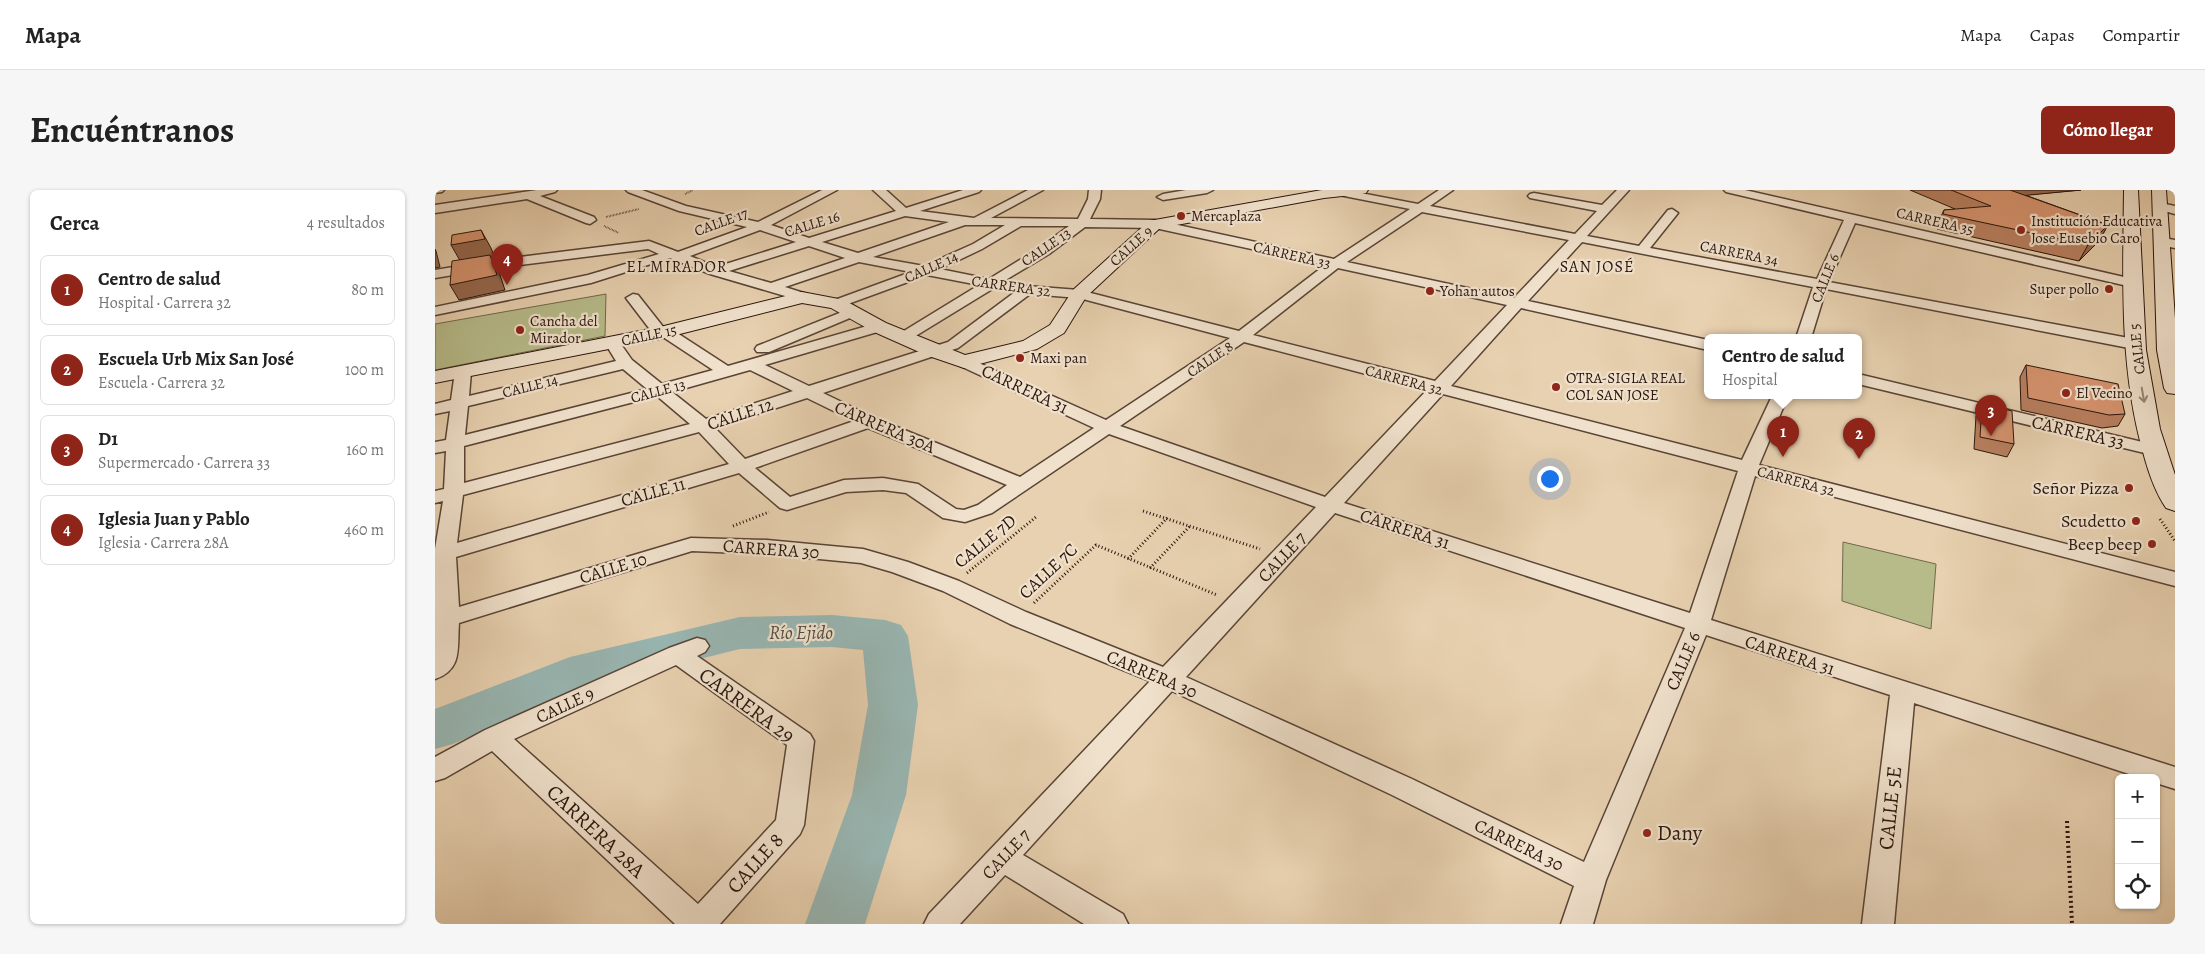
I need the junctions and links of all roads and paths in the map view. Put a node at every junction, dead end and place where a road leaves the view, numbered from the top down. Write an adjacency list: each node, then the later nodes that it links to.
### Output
1 (514, 190): 16 (street)
2 (551, 190): 16 (street)
3 (632, 190): 30 (street, CARRERA 32)
4 (831, 190): 30 (street, CALLE 17)
5 (879, 190): 23 (street)
6 (974, 190): 23 (street, CALLE 16)
7 (1037, 190): 27 (street)
8 (1095, 190): 29 (street, CALLE 13)
9 (1207, 190): 19 (street)
10 (1361, 190): 15 (main road, CALLE 9)
11 (1447, 190): 20 (street, CALLE 8)
12 (1623, 190): 22 (street, CALLE 7)
13 (1730, 190): 25 (street, CARRERA 35)
14 (2131, 190): 41 (main road, CALLE 5)
15 (1328, 192): 19 (main road, CALLE 9); 20 (street, CARRERA 34)
16 (527, 196): 21 (street); 26 (street)
17 (1534, 196): 22 (street)
18 (2165, 202): 33 (main road, CALLE 5)
19 (1160, 207): 29 (street, CARRERA 33); 37 (street, CARRERA 33); 46 (main road, CALLE 9)
20 (1420, 208): 31 (street, CARRERA 34); 37 (street, CALLE 8)
21 (435, 209)
22 (1605, 209): 31 (street, CALLE 7)
23 (904, 212): 27 (street, CARRERA 33); 32 (street, CALLE 16)
24 (1673, 213): 34 (street)
25 (1851, 218): 41 (street, CARRERA 35); 43 (street, CALLE 6)
26 (590, 220)
27 (971, 221): 28 (street, CARRERA 33); 36 (street)
28 (1021, 221): 29 (street, CARRERA 33); 39 (street, CALLE 14)
29 (1083, 222): 42 (street, CALLE 13)
30 (760, 226): 32 (street, CARRERA 32); 35 (street, CALLE 17)
31 (1578, 238): 34 (street, CARRERA 34); 49 (street, CALLE 7)
32 (811, 241): 36 (street, CARRERA 32); 38 (street, CALLE 16)
33 (2169, 243): 68 (main road, CALLE 5)
34 (1641, 251): 43 (street, CARRERA 34)
35 (673, 255): 38 (street, CARRERA 31); 40 (street, CARRERA 31); 51 (street)
36 (859, 258): 39 (street, CARRERA 32); 44 (street)
37 (1335, 264): 49 (street, CARRERA 33); 56 (street, CALLE 8)
38 (715, 271): 44 (street, CARRERA 31)
39 (924, 272): 42 (street, CARRERA 32); 50 (street, CALLE 14)
40 (435, 274)
41 (2132, 283): 59 (main road, CALLE 5)
42 (990, 284): 45 (street, CARRERA 32); 55 (street, CALLE 13)
43 (1821, 285): 54 (street, CALLE 6); 59 (street, CARRERA 34)
44 (770, 288): 47 (street, CARRERA 31)
45 (1027, 290): 46 (street, CARRERA 32); 60 (street, CALLE 12)
46 (1079, 294): 56 (street, CARRERA 32); 61 (main road, CALLE 9)
47 (802, 297): 50 (main road, CARRERA 31); 53 (main road, CALLE 15)
48 (633, 298): 53 (street)
49 (1517, 304): 58 (street, CARRERA 33); 69 (street, CALLE 7)
50 (844, 308): 52 (main road, CARRERA 31); 64 (street, CALLE 14)
51 (435, 311)
52 (879, 326): 55 (main road, CARRERA 31); 63 (street, CALLE 13)
53 (663, 332): 57 (main road, CALLE 15); 64 (street)
54 (1804, 334)
55 (904, 337): 60 (main road, CARRERA 31)
56 (1241, 337): 69 (street, CARRERA 32); 77 (street, CALLE 8)
57 (613, 342): 62 (street); 65 (main road, CALLE 15)
58 (1704, 344)
59 (2134, 344): 80 (main road, CALLE 5, one-way to 80)
60 (933, 351): 61 (main road, CARRERA 31); 71 (street, CALLE 12)
61 (965, 362): 77 (street, CARRERA 31)
62 (626, 363): 70 (street); 73 (street, CALLE 14)
63 (753, 365): 64 (street, CALLE 13); 71 (street, CARRERA 30A)
64 (724, 369): 70 (street, CALLE 13)
65 (463, 372): 66 (main road, CALLE 15); 73 (street)
66 (435, 377)
67 (1862, 380): 80 (street, CARRERA 33)
68 (2175, 388)
69 (1438, 389): 82 (street, CARRERA 32); 87 (street, CALLE 7)
70 (658, 391): 76 (street); 78 (street, CALLE 13)
71 (807, 392): 75 (street, CARRERA 30A); 76 (street, CALLE 12)
72 (1779, 399): 82 (street, CALLE 6)
73 (460, 403): 74 (street, CALLE 14); 78 (street)
74 (435, 409)
75 (869, 422): 81 (street, CALLE 11); 83 (street, CARRERA 30A)
76 (703, 426): 81 (street); 84 (street, CALLE 12)
77 (1109, 428): 83 (street, CALLE 8); 87 (street, CARRERA 31)
78 (455, 443): 79 (street, CALLE 13); 84 (street)
79 (435, 448)
80 (2153, 450): 85 (main road, CALLE 5)
81 (742, 466): 86 (street); 93 (street, CALLE 11)
82 (1748, 468): 97 (street, CARRERA 32); 102 (street, CALLE 6)
83 (1021, 484): 86 (street, CALLE 8)
84 (444, 495): 93 (street)
85 (2175, 503)
86 (787, 504): 92 (path)
87 (1330, 505): 94 (street, CALLE 7); 102 (street, CARRERA 31)
88 (1143, 510): 90 (path)
89 (1036, 517): 98 (path, CALLE 7D)
90 (1168, 517): 91 (path); 95 (path)
91 (1191, 525): 94 (path); 96 (path)
92 (691, 544): 98 (street, CARRERA 30); 101 (street, CALLE 10)
93 (440, 555): 101 (street)
94 (1282, 557): 99 (street, CALLE 7)
95 (1128, 560): 96 (path); 100 (path, CALLE 7C)
96 (1150, 568): 99 (path)
97 (2175, 579)
98 (951, 586): 100 (street, CARRERA 30)
99 (1239, 603): 105 (street, CALLE 7)
100 (1018, 618): 105 (street, CARRERA 30)
101 (441, 620): 104 (street)
102 (1698, 625): 106 (street, CARRERA 31); 113 (street, CALLE 6)
103 (687, 650): 107 (street, CALLE 9); 111 (street, CARRERA 29)
104 (435, 670)
105 (1168, 679): 112 (street, CALLE 7); 113 (street, CARRERA 30)
106 (1903, 692): 109 (street, CARRERA 31); 118 (street, CALLE 5E)
107 (494, 737): 108 (street, CALLE 9); 114 (street, CARRERA 28A)
108 (435, 770)
109 (2175, 778)
110 (2067, 821): 119 (path)
111 (790, 824): 114 (street, CALLE 8)
112 (1002, 858): 115 (street, CALLE 7); 116 (street)
113 (1591, 880): 117 (street, CALLE 6)
114 (699, 924)
115 (940, 924)
116 (1112, 924)
117 (1577, 924)
118 (1878, 924)
119 (2072, 924)

